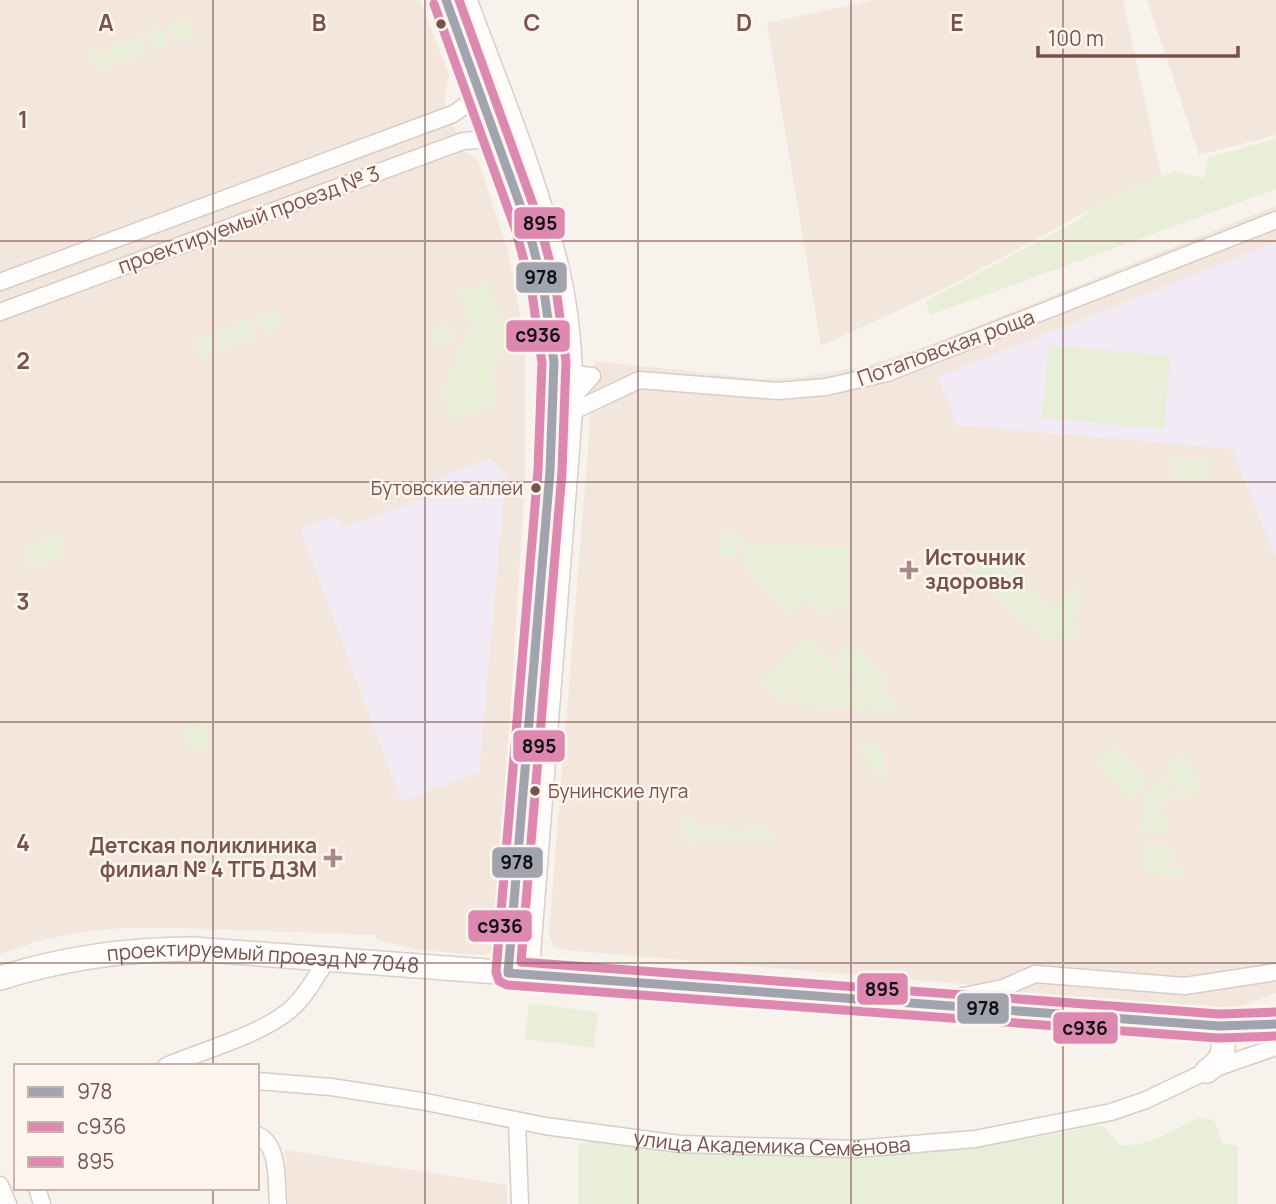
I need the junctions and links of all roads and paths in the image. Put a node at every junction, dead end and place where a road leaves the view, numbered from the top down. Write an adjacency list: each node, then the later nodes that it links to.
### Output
1 (446, 0): 3 (main road)
2 (464, 0): 8 (main road)
3 (476, 80): 4 (main road); 6 (street, проектируемый проезд № 3)
4 (500, 144): 7 (street, проектируемый проезд № 3); 8 (main road)
5 (1276, 220): 8 (street, Потаповская роща)
6 (0, 282)
7 (0, 312)
8 (562, 373): 11 (main road)
9 (327, 960): 11 (main road, проектируемый проезд № 7048); 12 (main road, проектируемый проезд № 7048); 17 (street)
10 (1276, 972): 13 (street)
11 (518, 974): 13 (main road, проектируемый проезд № 7048)
12 (0, 978)
13 (908, 1003): 15 (main road)
14 (1276, 1024): 15 (main road)
15 (1219, 1026): 18 (main road)
16 (1276, 1047): 18 (street, улица Академика Семёнова)
17 (171, 1064)
18 (1207, 1071): 20 (street, улица Академика Семёнова)
19 (259, 1081): 20 (street, улица Академика Семёнова)
20 (517, 1121): 25 (street)
21 (262, 1138): 24 (street)
22 (0, 1185): 23 (street)
23 (8, 1204)
24 (278, 1204)
25 (520, 1204)

